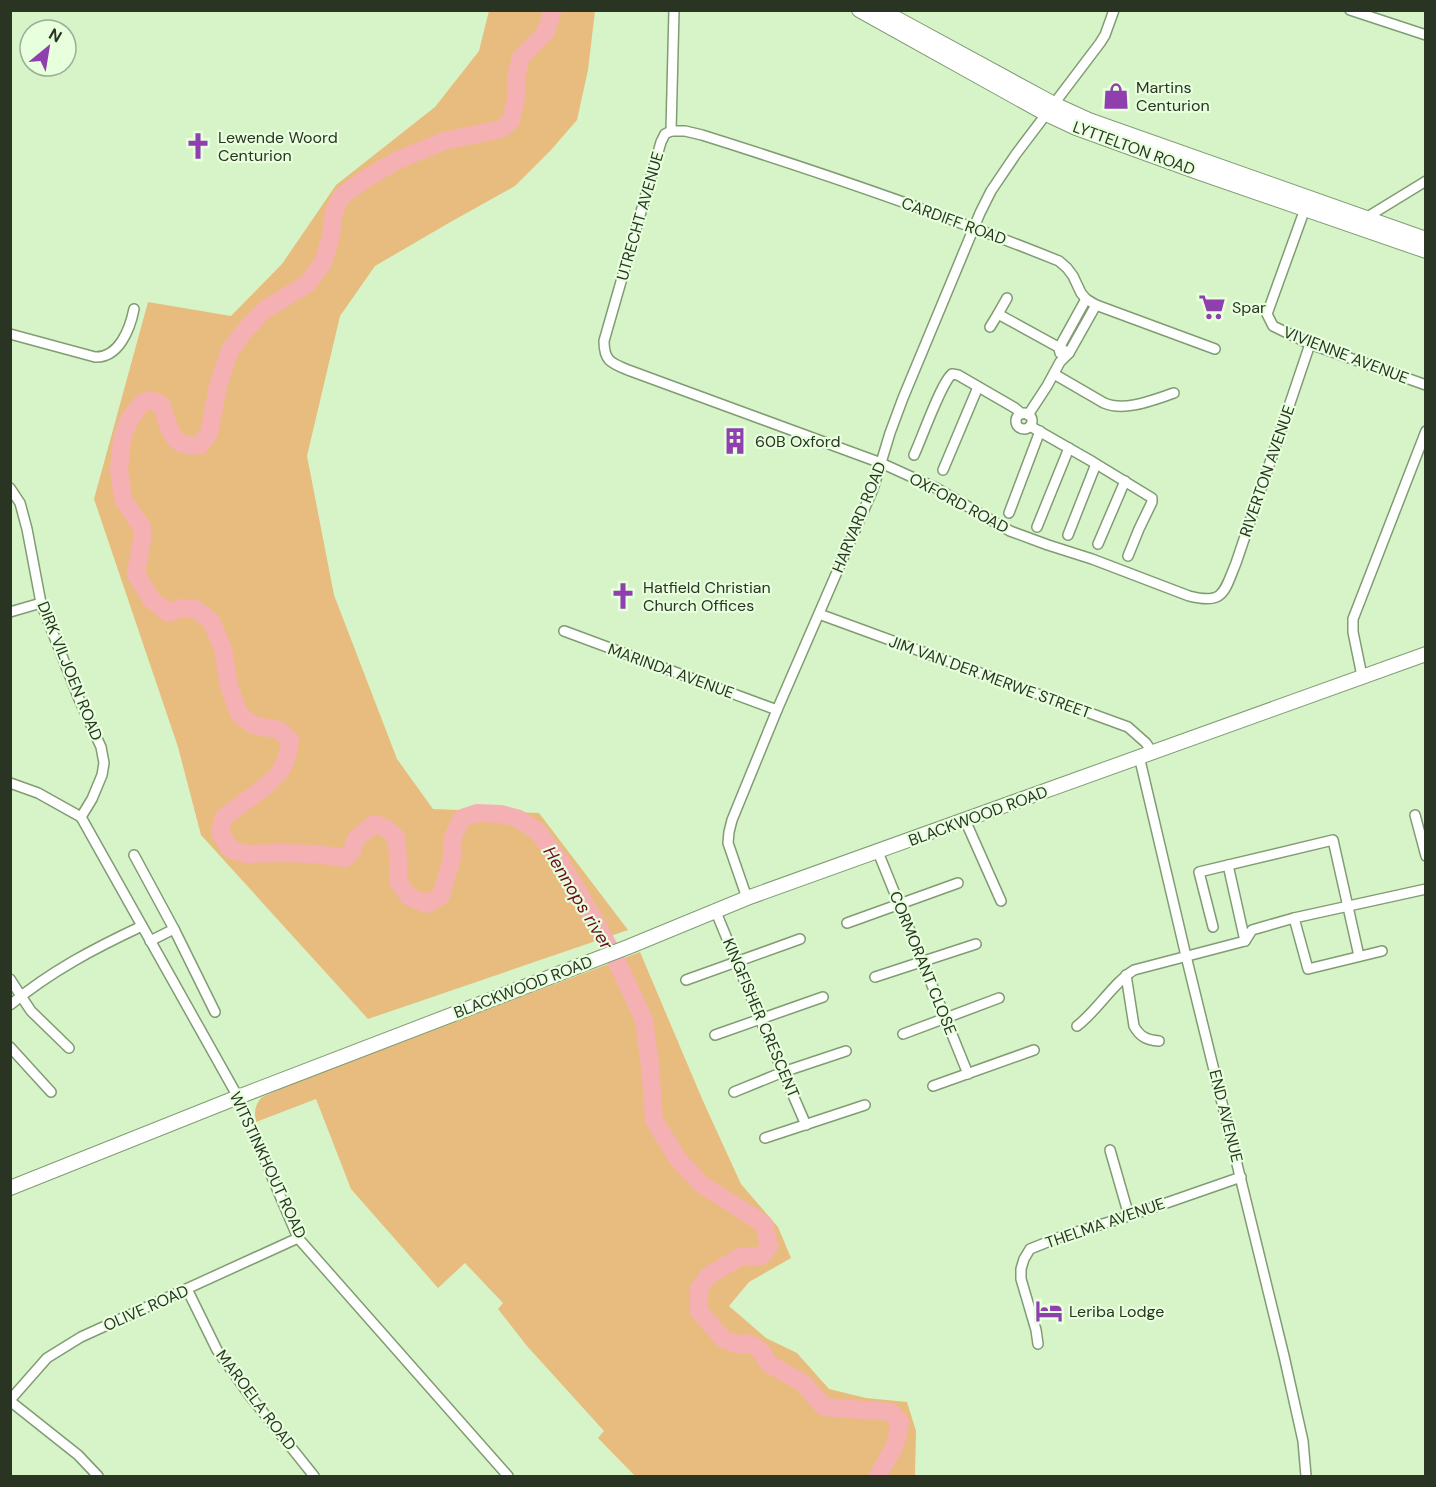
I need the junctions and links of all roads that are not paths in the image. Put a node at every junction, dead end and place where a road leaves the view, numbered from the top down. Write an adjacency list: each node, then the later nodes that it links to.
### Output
1 (674, 10): 10 (street, UTRECHT AVENUE)
2 (859, 10): 9 (street, LYTTELTON ROAD)
3 (881, 10): 9 (street, LYTTELTON ROAD)
4 (1114, 10): 9 (street, HARVARD ROAD)
5 (1350, 10): 7 (street)
6 (1389, 10): 7 (street)
7 (1385, 22): 8 (street)
8 (1425, 35)
9 (1050, 109): 12 (street, LYTTELTON ROAD); 14 (street, HARVARD ROAD)
10 (671, 131): 14 (street, CARDIFF ROAD); 27 (street, UTRECHT AVENUE)
11 (1425, 181): 13 (street)
12 (1307, 203): 13 (street, LYTTELTON ROAD); 24 (street, VIVIENNE AVENUE)
13 (1360, 222): 15 (street, LYTTELTON ROAD); 16 (street, LYTTELTON ROAD)
14 (973, 226): 18 (street, CARDIFF ROAD); 39 (street, HARVARD ROAD)
15 (1425, 239)
16 (1425, 251)
17 (1007, 298): 21 (street)
18 (1086, 299): 19 (street, CARDIFF ROAD); 25 (street)
19 (1096, 305): 26 (street, CARDIFF ROAD); 28 (street)
20 (135, 309): 23 (street)
21 (998, 315): 22 (street); 25 (street)
22 (990, 327)
23 (10, 334)
24 (1310, 344): 31 (street, VIVIENNE AVENUE); 49 (street, RIVERTON AVENUE)
25 (1059, 348): 28 (street); 29 (street)
26 (1215, 349)
27 (604, 352): 39 (street, OXFORD ROAD)
28 (1069, 354): 29 (street)
29 (1060, 362): 30 (street)
30 (1054, 374): 33 (street); 34 (street)
31 (1425, 385)
32 (978, 387): 34 (street); 38 (street); 41 (street)
33 (1174, 393)
34 (1025, 414): 35 (street)
35 (1040, 431): 37 (street); 44 (street)
36 (1425, 431): 55 (street)
37 (1069, 448): 40 (street); 45 (street)
38 (914, 455)
39 (881, 463): 49 (street, OXFORD ROAD); 52 (street, HARVARD ROAD)
40 (1096, 464): 42 (street); 46 (street)
41 (943, 470)
42 (1125, 481): 47 (street); 48 (street)
43 (10, 488): 50 (street, DIRK VILJOEN ROAD)
44 (1009, 513)
45 (1037, 527)
46 (1068, 535)
47 (1098, 544)
48 (1128, 555)
49 (1220, 597)
50 (40, 603): 51 (street); 60 (street, DIRK VILJOEN ROAD)
51 (10, 612)
52 (819, 614): 56 (street, HARVARD ROAD); 57 (street, JIM VAN DER MERWE STREET)
53 (564, 632): 56 (street, MARINDA AVENUE)
54 (1425, 654): 55 (street)
55 (1362, 676): 57 (street)
56 (777, 710): 68 (street, HARVARD ROAD)
57 (1146, 754): 61 (street, BLACKWOOD ROAD); 83 (street, END AVENUE)
58 (10, 783): 60 (street)
59 (1415, 815): 64 (street)
60 (81, 817): 75 (street, WITSTINKHOUT ROAD)
61 (965, 820): 62 (street, BLACKWOOD ROAD); 69 (street)
62 (878, 852): 68 (street, BLACKWOOD ROAD); 70 (street, CORMORANT CLOSE)
63 (134, 855): 77 (street)
64 (1425, 856)
65 (1228, 865): 71 (street); 76 (street); 79 (street)
66 (958, 883): 70 (street)
67 (1425, 889): 71 (street)
68 (747, 898): 72 (street, BLACKWOOD ROAD)
69 (1001, 901)
70 (900, 904): 74 (street); 85 (street, CORMORANT CLOSE)
71 (1348, 906): 73 (street); 84 (street)
72 (716, 912): 86 (street, KINGFISHER CRESCENT); 111 (street, BLACKWOOD ROAD)
73 (1294, 918): 79 (street); 84 (street)
74 (847, 923)
75 (142, 926): 80 (street, WITSTINKHOUT ROAD); 91 (street)
76 (1213, 927)
77 (174, 929): 80 (street); 95 (street)
78 (800, 939): 86 (street)
79 (1245, 940): 83 (street)
80 (150, 941): 111 (street, WITSTINKHOUT ROAD)
81 (976, 944): 85 (street)
82 (1382, 951): 84 (street)
83 (1186, 956): 87 (street); 116 (street, END AVENUE)
84 (1359, 956)
85 (922, 961): 88 (street); 96 (street, CORMORANT CLOSE)
86 (737, 963): 90 (street); 97 (street, KINGFISHER CRESCENT)
87 (1126, 975): 98 (street); 101 (street)
88 (875, 977)
89 (10, 979): 91 (street)
90 (686, 980)
91 (21, 996): 94 (street); 103 (street)
92 (823, 997): 97 (street)
93 (999, 998): 96 (street)
94 (10, 1005)
95 (215, 1011)
96 (945, 1017): 99 (street); 107 (street, CORMORANT CLOSE)
97 (760, 1019): 100 (street); 106 (street, KINGFISHER CRESCENT)
98 (1077, 1026)
99 (903, 1034)
100 (715, 1035)
101 (1159, 1041)
102 (10, 1047): 109 (street)
103 (69, 1048)
104 (1034, 1050): 107 (street)
105 (846, 1052): 106 (street)
106 (783, 1072): 110 (street); 113 (street, KINGFISHER CRESCENT)
107 (968, 1074): 108 (street)
108 (933, 1086)
109 (51, 1092)
110 (734, 1092)
111 (238, 1097): 117 (street, BLACKWOOD ROAD); 119 (street, WITSTINKHOUT ROAD)
112 (865, 1105): 113 (street)
113 (806, 1125): 114 (street)
114 (765, 1138)
115 (1110, 1150): 118 (street)
116 (1241, 1177): 118 (street, THELMA AVENUE); 126 (street, END AVENUE)
117 (10, 1188)
118 (1129, 1216): 121 (street, THELMA AVENUE)
119 (298, 1238): 120 (street, OLIVE ROAD); 125 (street, WITSTINKHOUT ROAD)
120 (187, 1289): 122 (street, OLIVE ROAD); 124 (street, MAROELA ROAD)
121 (1038, 1344)
122 (10, 1401): 123 (street)
123 (98, 1476)
124 (314, 1476)
125 (508, 1476)
126 (1306, 1476)

